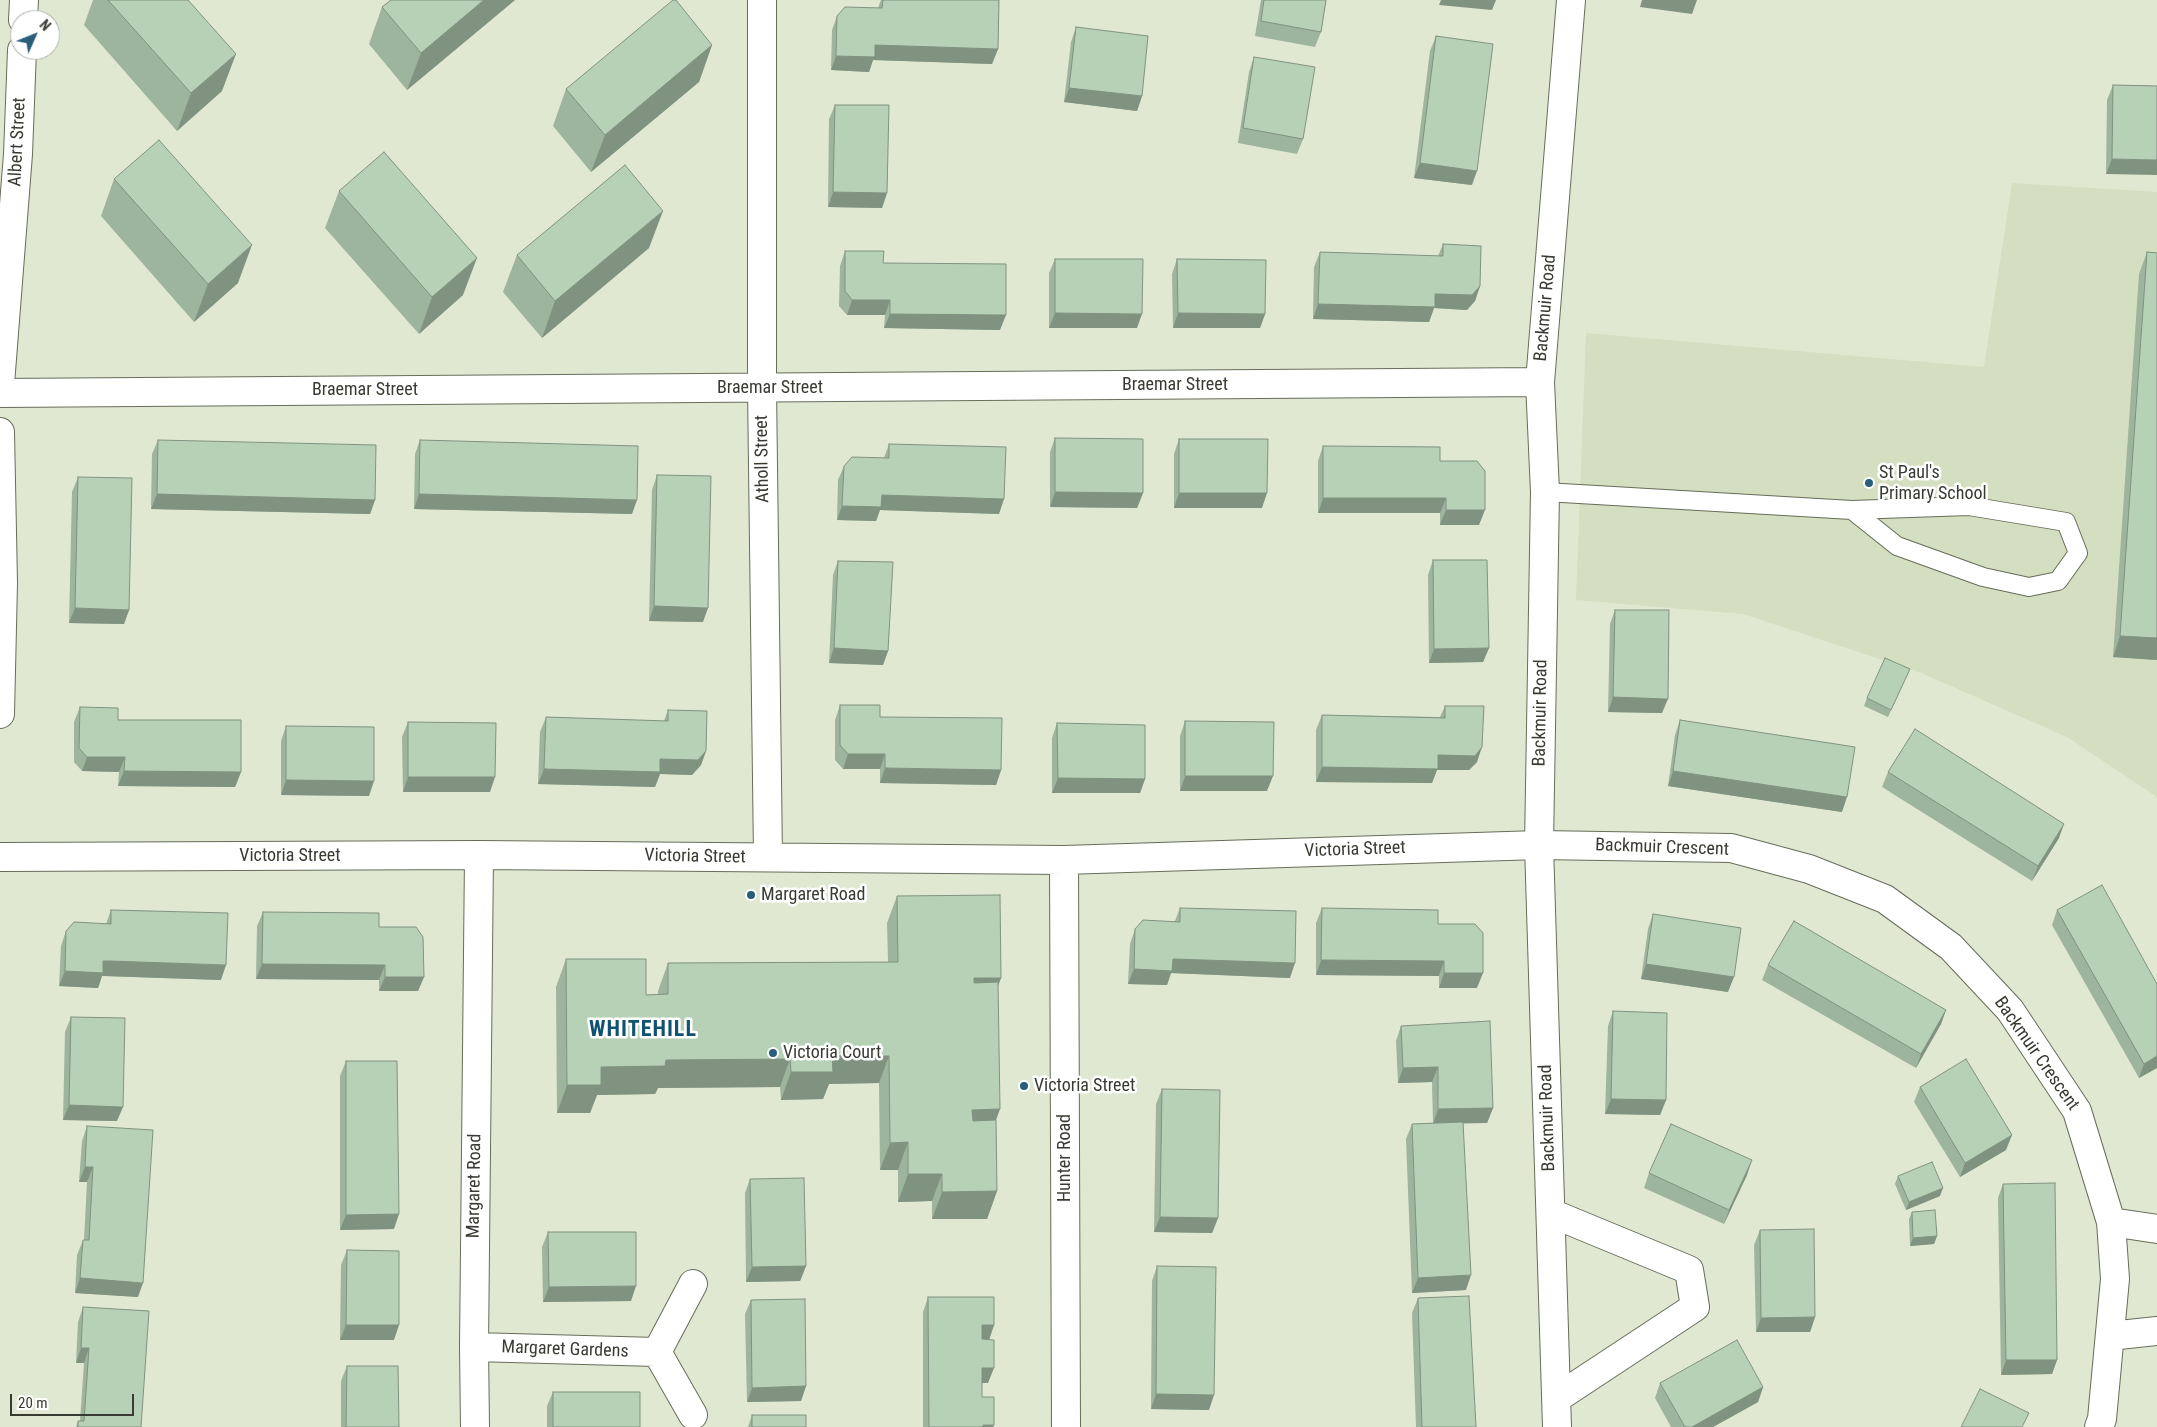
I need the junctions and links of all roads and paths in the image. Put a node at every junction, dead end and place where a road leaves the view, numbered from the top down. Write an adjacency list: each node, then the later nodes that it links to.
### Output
1 (762, 0): 7 (street, Atholl Street)
2 (1571, 0): 5 (street, Backmuir Road)
3 (21, 60): 4 (street, Albert Street)
4 (9, 154): 6 (street, Albert Street)
5 (1540, 382): 7 (street, Braemar Street); 10 (street, Backmuir Road)
6 (0, 384)
7 (762, 388): 8 (street, Braemar Street); 16 (street, Atholl Street)
8 (0, 393)
9 (0, 432): 12 (street)
10 (1545, 492): 11 (lane); 14 (street, Backmuir Road)
11 (1852, 510): 11 (lane)
12 (1, 583): 13 (street)
13 (0, 714)
14 (1539, 844): 18 (street, Victoria Street); 19 (street, Backmuir Road); 20 (street, Backmuir Crescent)
15 (479, 854): 16 (street, Victoria Street); 17 (street, Victoria Street); 25 (street, Margaret Road)
16 (768, 857): 18 (street, Victoria Street)
17 (0, 858)
18 (1064, 860): 30 (street, Hunter Road)
19 (1551, 1213): 27 (street, Backmuir Road); 27 (street)
20 (2111, 1222): 21 (street); 24 (street, Backmuir Crescent)
21 (2157, 1229)
22 (693, 1284): 26 (street)
23 (2157, 1331): 24 (street)
24 (2110, 1336): 32 (street, Backmuir Crescent)
25 (474, 1347): 26 (street, Margaret Gardens); 29 (street, Margaret Road)
26 (657, 1352): 28 (street)
27 (1556, 1398): 31 (street, Backmuir Road)
28 (693, 1415)
29 (475, 1427)
30 (1066, 1427)
31 (1557, 1427)
32 (2099, 1427)

